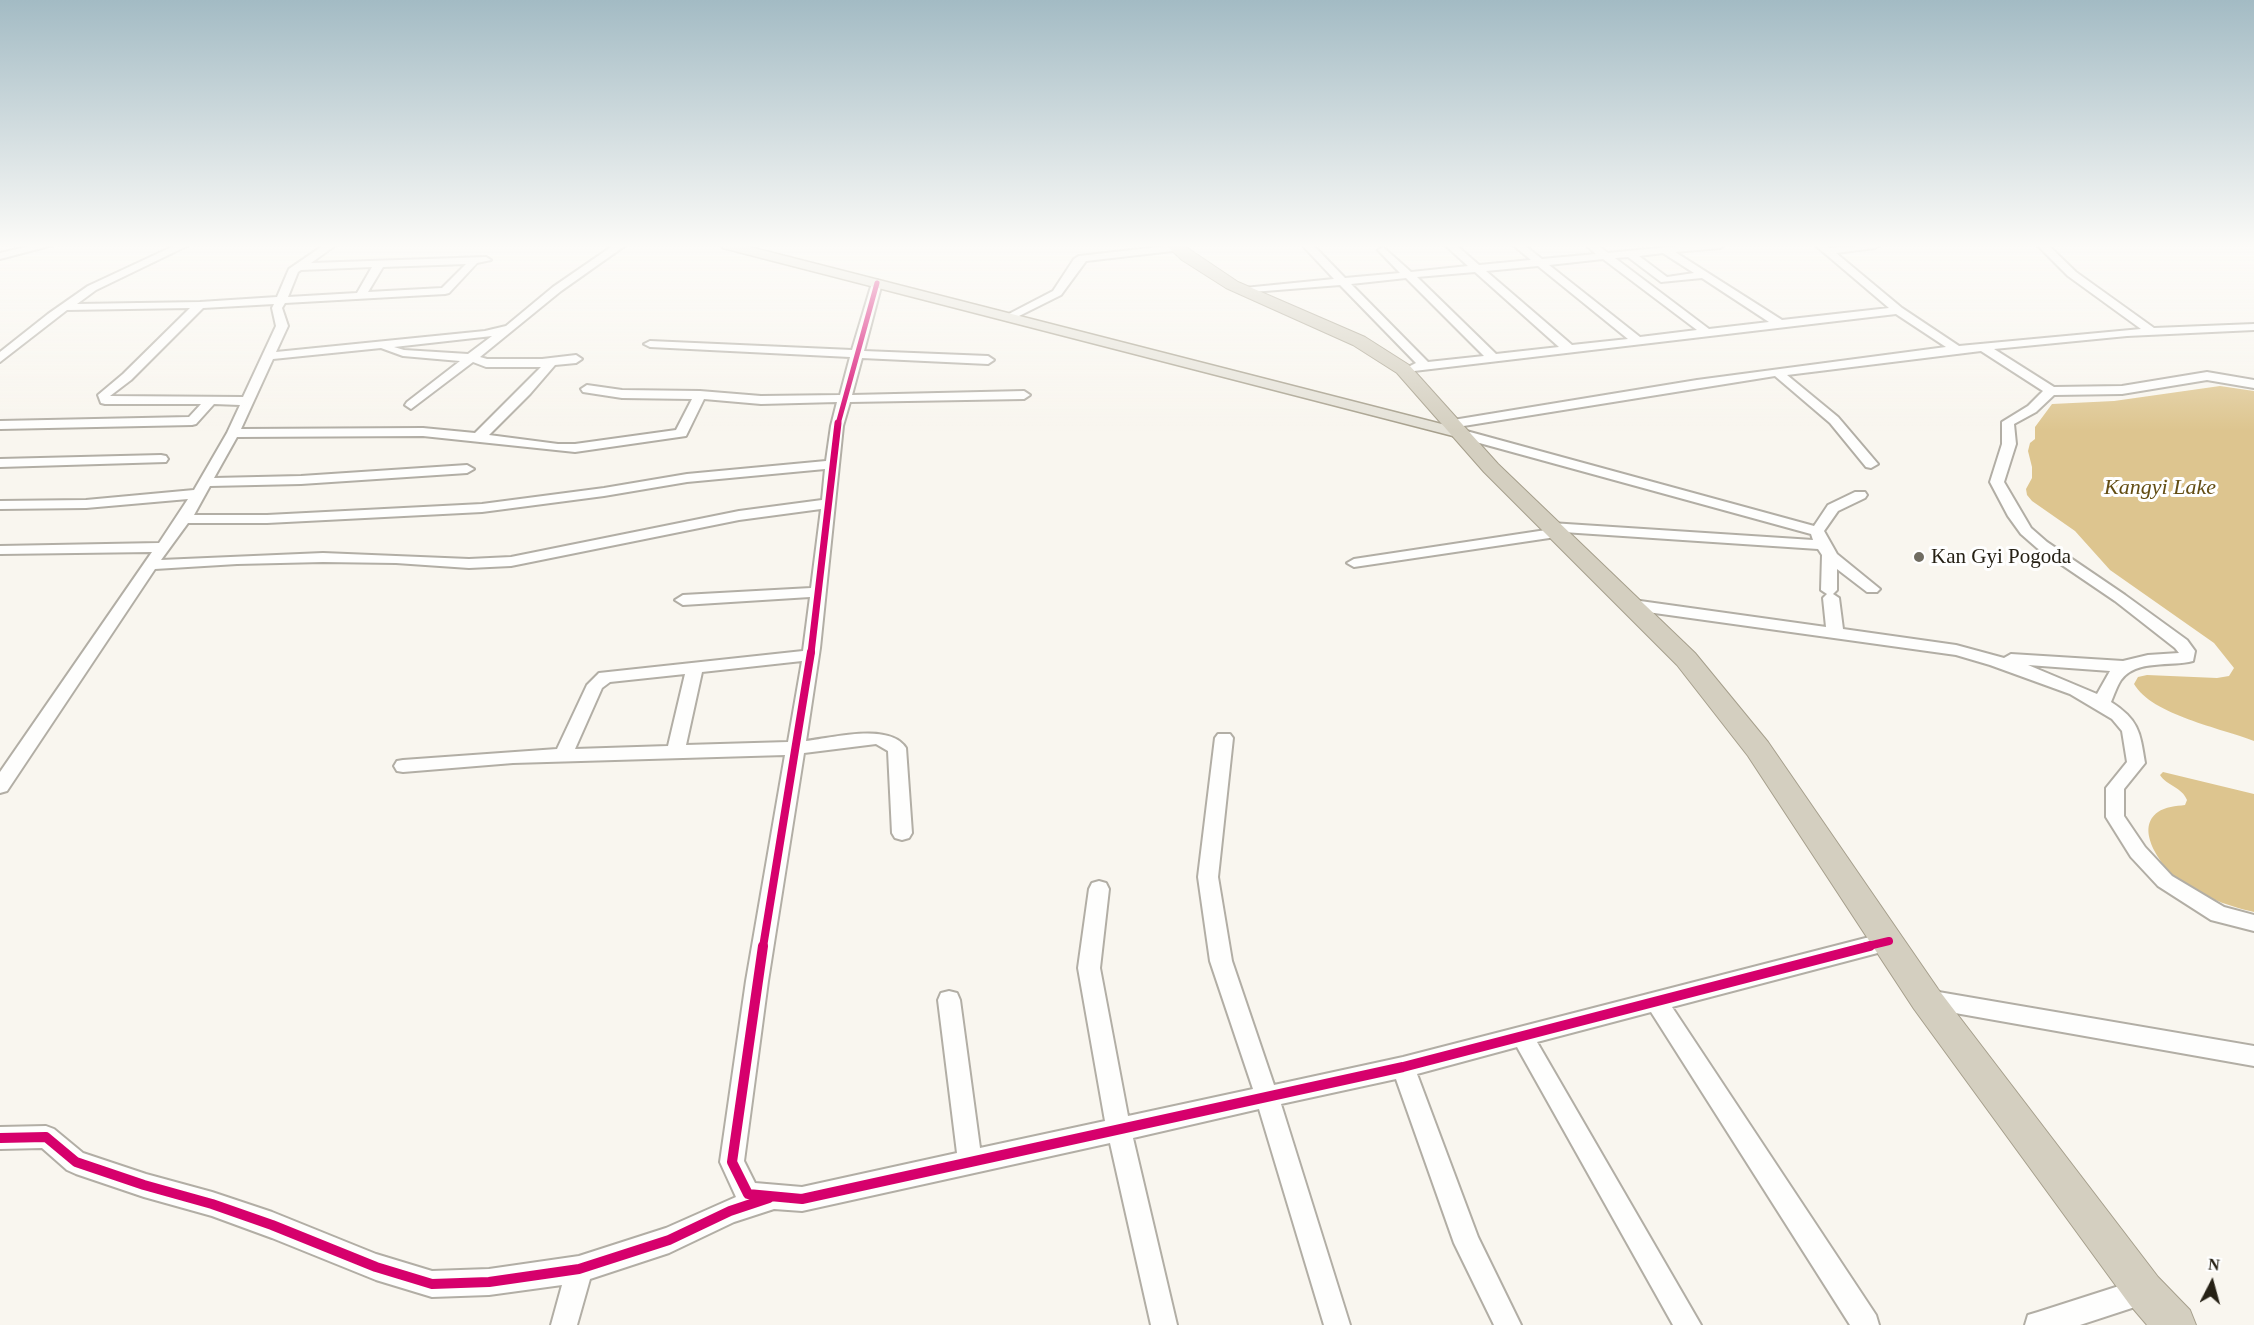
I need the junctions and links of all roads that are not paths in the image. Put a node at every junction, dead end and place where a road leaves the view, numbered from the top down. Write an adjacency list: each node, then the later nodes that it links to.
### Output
1 (64, 307): 2 (street); 33 (street)
2 (75, 307)
3 (198, 307): 48 (street)
4 (278, 307): 32 (street)
5 (536, 307): 21 (street)
6 (871, 307): 31 (street)
7 (970, 307): 19 (main road)
8 (1029, 307): 19 (street)
9 (1280, 307): 39 (highway)
10 (1364, 307): 39 (street)
11 (1440, 307): 35 (street)
12 (1521, 307): 29 (street)
13 (1596, 307): 25 (street)
14 (1673, 307): 24 (street)
15 (1753, 307): 20 (street)
16 (1894, 307): 18 (street)
17 (2118, 307): 23 (street)
18 (1898, 310): 20 (street); 30 (street)
19 (1009, 317): 50 (main road)
20 (1780, 324): 24 (street)
21 (510, 328): 27 (street); 34 (street)
22 (2250, 329): 23 (street)
23 (2153, 332): 28 (street)
24 (1707, 333): 25 (street)
25 (1638, 341): 29 (street)
26 (650, 344): 31 (street)
27 (377, 345): 32 (street); 34 (street)
28 (1983, 347): 30 (street); 43 (street)
29 (1569, 349): 35 (street)
30 (1957, 350): 40 (street)
31 (858, 353): 37 (street); 46 (street)
32 (268, 356): 47 (street)
33 (0, 358)
34 (473, 358): 38 (street); 49 (street)
35 (1493, 358): 39 (street)
36 (576, 359): 38 (street)
37 (988, 360)
38 (551, 362): 54 (street)
39 (1414, 368): 51 (highway)
40 (1779, 374): 51 (street); 58 (street)
41 (2254, 384): 43 (street)
42 (587, 389): 44 (street)
43 (2051, 392): 79 (street)
44 (700, 395): 46 (street); 54 (street)
45 (1024, 395): 46 (street)
46 (846, 397): 57 (street)
47 (247, 400): 48 (street); 53 (street)
48 (210, 402): 52 (street)
49 (411, 405)
50 (1412, 419): 51 (main road); 51 (main road)
51 (1450, 423): 65 (highway); 66 (street)
52 (0, 425)
53 (233, 433): 54 (street); 60 (street)
54 (479, 437)
55 (161, 459): 56 (street)
56 (0, 463)
57 (833, 464): 62 (street); 64 (street)
58 (1871, 464)
59 (467, 469): 60 (street)
60 (201, 488): 63 (street); 64 (street)
61 (1860, 495): 66 (street)
62 (828, 504): 70 (street); 72 (street)
63 (0, 505)
64 (184, 519): 67 (street)
65 (1553, 530): 66 (street); 69 (street); 74 (highway)
66 (1822, 544): 71 (street); 75 (street)
67 (163, 547): 68 (street); 70 (street)
68 (0, 550)
69 (1354, 563)
70 (150, 565): 86 (street)
71 (1872, 589)
72 (819, 592): 73 (street); 76 (street)
73 (683, 600)
74 (1633, 605): 75 (street); 90 (highway)
75 (1835, 633): 77 (street)
76 (811, 655): 78 (street); 82 (street)
77 (1992, 657): 79 (street); 80 (street)
78 (695, 667): 83 (street); 84 (street)
79 (2127, 667): 80 (street)
80 (2102, 702): 89 (street)
81 (1224, 738): 97 (street)
82 (795, 748): 83 (street); 87 (street); 101 (street)
83 (676, 752): 84 (street)
84 (563, 755): 85 (street)
85 (403, 766)
86 (0, 786)
87 (902, 833)
88 (1100, 889): 98 (street)
89 (2254, 923)
90 (1889, 941): 91 (highway); 93 (street)
91 (1926, 999): 95 (street); 103 (highway)
92 (949, 1000): 100 (street)
93 (1656, 1001): 94 (street); 109 (street)
94 (1522, 1036): 96 (street); 108 (street)
95 (2254, 1056)
96 (1403, 1067): 97 (street); 107 (street)
97 (1267, 1097): 98 (street); 106 (street)
98 (1119, 1131): 100 (street); 105 (street)
99 (0, 1138): 102 (street)
100 (970, 1163): 101 (street)
101 (774, 1197): 102 (street)
102 (579, 1269): 104 (street)
103 (2144, 1291): 110 (street); 111 (highway)
104 (564, 1325)
105 (1164, 1325)
106 (1337, 1325)
107 (1508, 1325)
108 (1688, 1325)
109 (1866, 1325)
110 (2038, 1325)
111 (2175, 1325)

